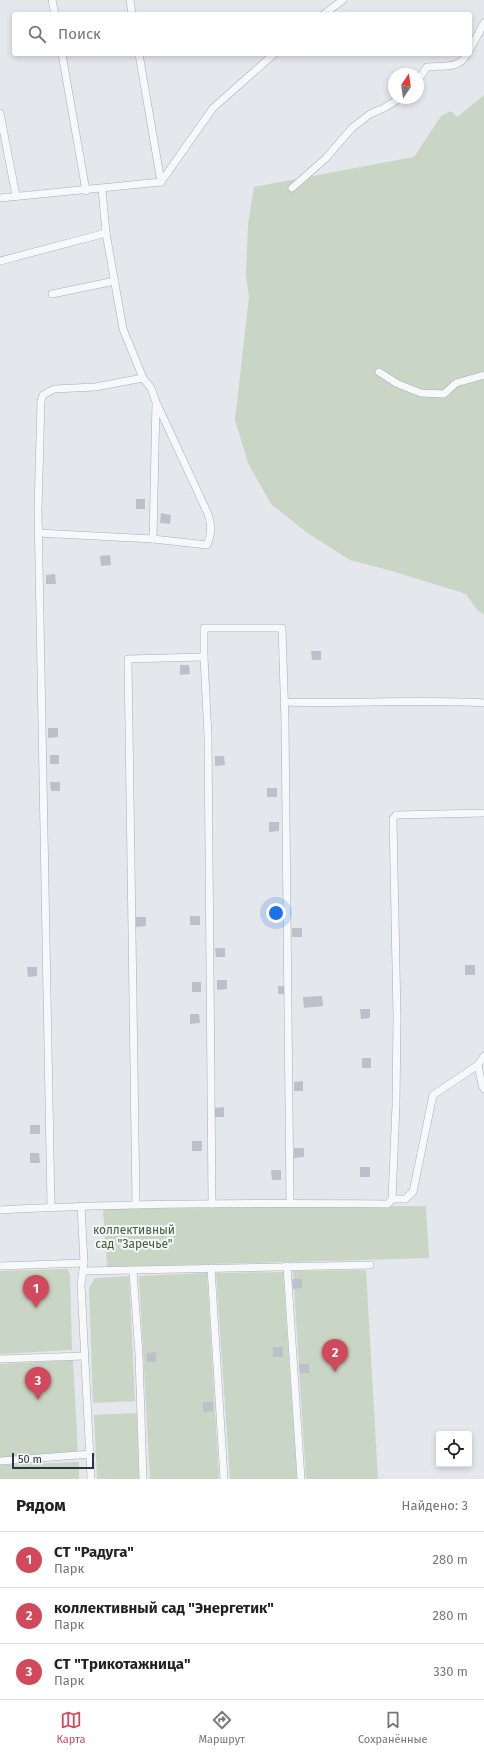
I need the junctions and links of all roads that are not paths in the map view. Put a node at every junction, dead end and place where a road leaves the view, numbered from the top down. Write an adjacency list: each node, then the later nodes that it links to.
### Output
1 (52, 0): 4 (lane)
2 (130, 0): 5 (lane)
3 (343, 0): 6 (lane)
4 (55, 12)
5 (132, 12)
6 (327, 12)
7 (484, 23): 8 (lane)
8 (472, 45)
9 (62, 56): 19 (lane)
10 (139, 56): 16 (lane)
11 (272, 56): 16 (lane)
12 (466, 56): 13 (lane)
13 (424, 71)
14 (390, 104): 17 (lane)
15 (0, 113): 20 (lane)
16 (161, 182): 18 (lane)
17 (292, 188)
18 (102, 189): 19 (lane); 22 (lane)
19 (86, 191): 20 (lane)
20 (16, 196): 21 (lane)
21 (0, 198)
22 (106, 233): 23 (lane); 24 (lane)
23 (0, 261)
24 (115, 281): 25 (lane); 28 (lane)
25 (52, 294)
26 (379, 372): 27 (lane)
27 (484, 375)
28 (144, 378): 29 (lane); 30 (lane)
29 (156, 402): 31 (lane); 31 (lane)
30 (38, 533): 31 (lane); 44 (lane)
31 (153, 538)
32 (204, 657): 33 (lane); 41 (lane); 42 (lane)
33 (284, 702): 34 (lane); 40 (lane)
34 (484, 703)
35 (484, 813): 39 (lane)
36 (484, 1056): 37 (lane)
37 (478, 1065): 38 (lane); 39 (lane)
38 (484, 1089)
39 (392, 1199): 40 (lane)
40 (290, 1203): 41 (lane)
41 (212, 1204): 42 (lane)
42 (136, 1205): 43 (lane)
43 (81, 1206): 44 (lane); 46 (lane)
44 (51, 1207): 45 (lane)
45 (0, 1210)
46 (84, 1263): 48 (lane); 51 (lane)
47 (370, 1265): 49 (lane)
48 (0, 1266)
49 (287, 1266): 50 (lane); 60 (lane)
50 (211, 1268): 52 (lane); 59 (lane)
51 (83, 1271): 52 (lane); 53 (lane)
52 (133, 1271): 58 (lane)
53 (84, 1356): 54 (lane); 55 (lane)
54 (0, 1359)
55 (91, 1454): 56 (lane); 57 (lane)
56 (0, 1461)
57 (91, 1479)
58 (143, 1479)
59 (224, 1479)
60 (301, 1479)

